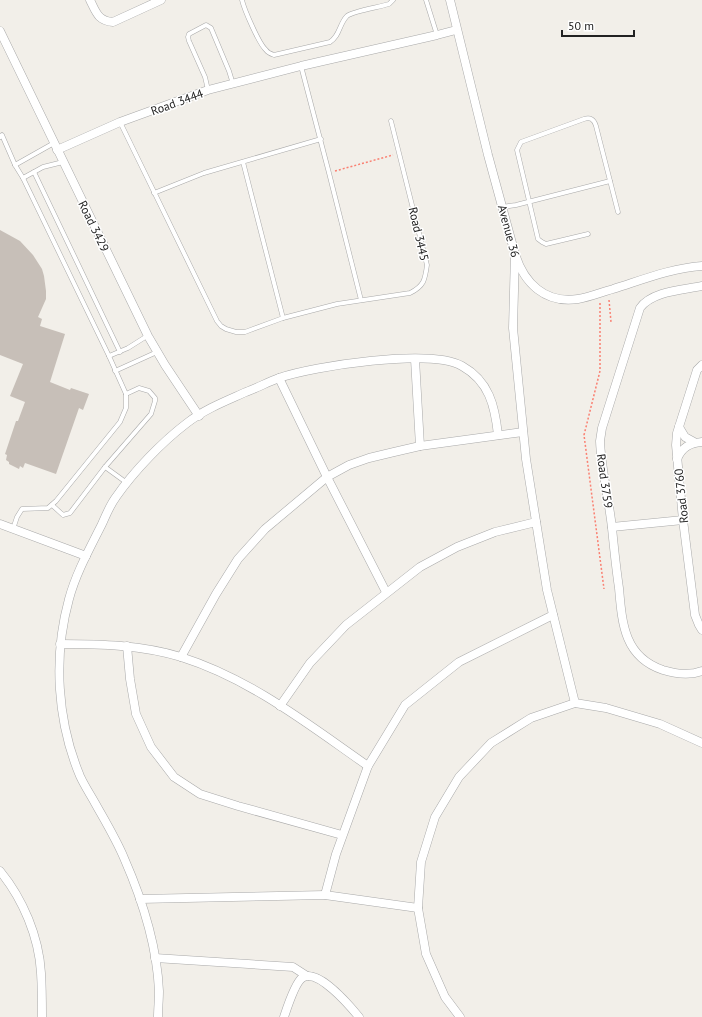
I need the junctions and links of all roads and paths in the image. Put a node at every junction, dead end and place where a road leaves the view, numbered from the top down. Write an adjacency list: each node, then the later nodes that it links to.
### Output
1 (90, 0): 2 (street)
2 (162, 0)
3 (242, 0): 4 (lane)
4 (394, 0)
5 (426, 0): 9 (lane)
6 (450, 0): 7 (street, Avenue 36)
7 (456, 30): 9 (street, Road 3444); 28 (street, Avenue 36)
8 (0, 31): 17 (street, Road 3429)
9 (437, 35): 10 (street, Road 3444)
10 (301, 66): 11 (street, Road 3444); 16 (lane)
11 (233, 84): 12 (street, Road 3444); 12 (lane)
12 (208, 90): 14 (street, Road 3444)
13 (391, 121): 18 (lane, Road 3445)
14 (120, 122): 17 (street, Road 3444); 26 (lane, Road 3445)
15 (1, 134): 21 (lane)
16 (321, 139): 20 (lane); 23 (lane)
17 (55, 147): 19 (street, Road 3429); 21 (lane)
18 (399, 153): 23 (path); 35 (lane, Road 3445)
19 (63, 162): 22 (lane); 38 (street, Road 3429)
20 (243, 162): 26 (lane); 36 (lane)
21 (15, 165): 24 (lane)
22 (34, 172): 24 (lane); 39 (lane)
23 (329, 173): 35 (lane)
24 (23, 178): 41 (lane)
25 (610, 181): 27 (lane); 27 (lane); 29 (lane)
26 (154, 193): 36 (lane, Road 3445)
27 (530, 202): 28 (lane); 30 (lane)
28 (502, 207): 31 (street, Avenue 36)
29 (618, 212)
30 (588, 234)
31 (515, 254): 34 (street, Avenue 36); 49 (street)
32 (702, 266): 34 (street, Avenue 36)
33 (702, 286): 61 (street, Road 3759)
34 (608, 290): 37 (path)
35 (361, 300): 36 (lane, Road 3445)
36 (283, 318)
37 (611, 322)
38 (148, 336): 39 (lane); 40 (street, Road 3429)
39 (120, 352): 41 (lane)
40 (157, 352): 44 (lane); 47 (street, Road 3429)
41 (109, 356): 44 (lane)
42 (415, 359): 45 (street); 50 (street); 52 (street)
43 (702, 365): 48 (street, Road 3760)
44 (115, 371): 46 (lane)
45 (279, 378): 47 (street); 55 (street)
46 (126, 394): 54 (lane); 57 (lane)
47 (199, 416): 56 (street)
48 (679, 427): 51 (street); 53 (street, Road 3760)
49 (524, 432): 50 (street); 59 (street)
50 (498, 435): 52 (street)
51 (698, 442): 53 (street)
52 (420, 446): 55 (street)
53 (677, 459): 58 (street, Road 3760)
54 (105, 467): 56 (lane); 57 (lane)
55 (327, 477): 64 (street); 69 (street)
56 (127, 483): 63 (street)
57 (52, 505): 62 (lane)
58 (683, 520): 61 (street); 66 (street, Road 3760)
59 (536, 522): 64 (street); 65 (street)
60 (0, 524): 62 (street)
61 (612, 527): 70 (street, Road 3759)
62 (12, 529): 63 (street)
63 (86, 556): 67 (street)
64 (386, 592): 72 (street)
65 (554, 615): 71 (street); 74 (street)
66 (702, 630)
67 (60, 644): 68 (street); 78 (street)
68 (127, 646): 69 (street); 75 (street)
69 (181, 657): 72 (street)
70 (702, 672)
71 (575, 703): 73 (street); 79 (street)
72 (280, 706): 74 (street)
73 (702, 744)
74 (368, 766): 75 (street)
75 (342, 835): 77 (street)
76 (0, 871): 82 (street)
77 (325, 895): 78 (street); 79 (street)
78 (140, 899): 80 (street)
79 (418, 908): 86 (street)
80 (155, 958): 81 (street); 83 (street)
81 (307, 976): 84 (street); 85 (street)
82 (42, 1017)
83 (158, 1017)
84 (284, 1017)
85 (359, 1017)
86 (460, 1017)

